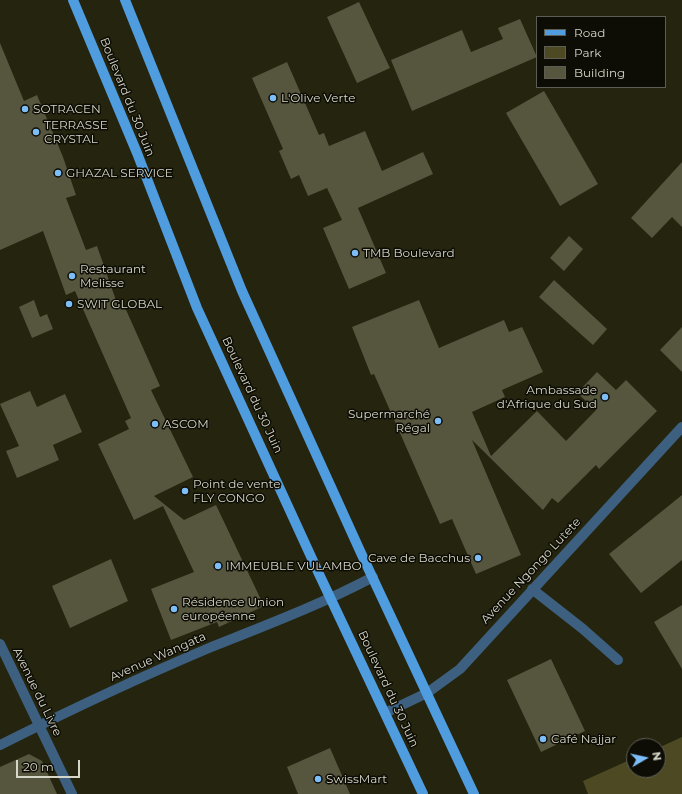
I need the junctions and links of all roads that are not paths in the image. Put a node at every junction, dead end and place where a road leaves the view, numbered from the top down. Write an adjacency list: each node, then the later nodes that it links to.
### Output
1 (73, 0): 6 (main road, Boulevard du 30 Juin)
2 (125, 0): 4 (main road)
3 (682, 427): 5 (street, Avenue Ngongo Lutete)
4 (373, 577): 6 (street, Avenue Wangata); 9 (main road)
5 (532, 589): 8 (street); 9 (street, Avenue Ngongo Lutete)
6 (331, 599): 10 (main road, Boulevard du 30 Juin); 11 (street, Avenue Wangata)
7 (0, 644): 11 (street, Avenue du Livre)
8 (618, 660)
9 (427, 693): 10 (street, Avenue Ngongo Lutete); 15 (main road)
10 (385, 713): 14 (main road, Boulevard du 30 Juin)
11 (39, 725): 12 (street, Avenue Wangata); 13 (street, Avenue du Livre)
12 (0, 745)
13 (72, 794)
14 (423, 794)
15 (474, 794)

